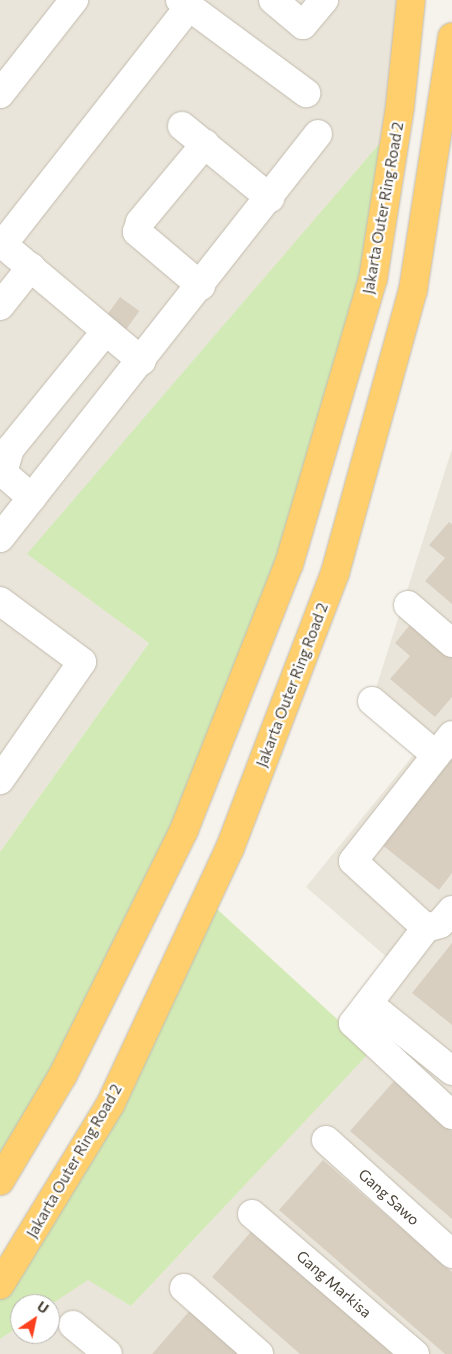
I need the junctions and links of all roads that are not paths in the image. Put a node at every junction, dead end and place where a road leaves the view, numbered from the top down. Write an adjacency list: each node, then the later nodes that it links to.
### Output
1 (74, 0): 8 (street)
2 (273, 0): 3 (street)
3 (324, 0)
4 (411, 0): 33 (highway, Jakarta Outer Ring Road 2)
5 (185, 4): 7 (street); 13 (street)
6 (452, 37): 36 (highway, Jakarta Outer Ring Road 2)
7 (306, 93)
8 (0, 94)
9 (182, 126): 11 (street)
10 (318, 134): 12 (street)
11 (205, 144): 12 (street); 15 (street)
12 (270, 198): 15 (street)
13 (2, 243): 14 (street)
14 (31, 267): 16 (street); 17 (street)
15 (201, 286): 18 (street)
16 (0, 306)
17 (106, 331): 18 (street); 19 (street)
18 (142, 361): 19 (street)
19 (32, 498): 20 (street)
20 (0, 538)
21 (0, 601): 26 (street)
22 (408, 605): 23 (street)
23 (452, 644)
24 (372, 701): 25 (street)
25 (444, 745): 28 (street)
26 (0, 780)
27 (452, 910): 28 (street)
28 (426, 928): 29 (street)
29 (368, 1004): 30 (street); 31 (street)
30 (452, 1071)
31 (452, 1115)
32 (326, 1140): 35 (street, Gang Sawo)
33 (0, 1181)
34 (252, 1214): 41 (street, Gang Markisa)
35 (452, 1254)
36 (0, 1286)
37 (184, 1288): 40 (street)
38 (73, 1325): 39 (street)
39 (108, 1354)
40 (259, 1354)
41 (415, 1354)

